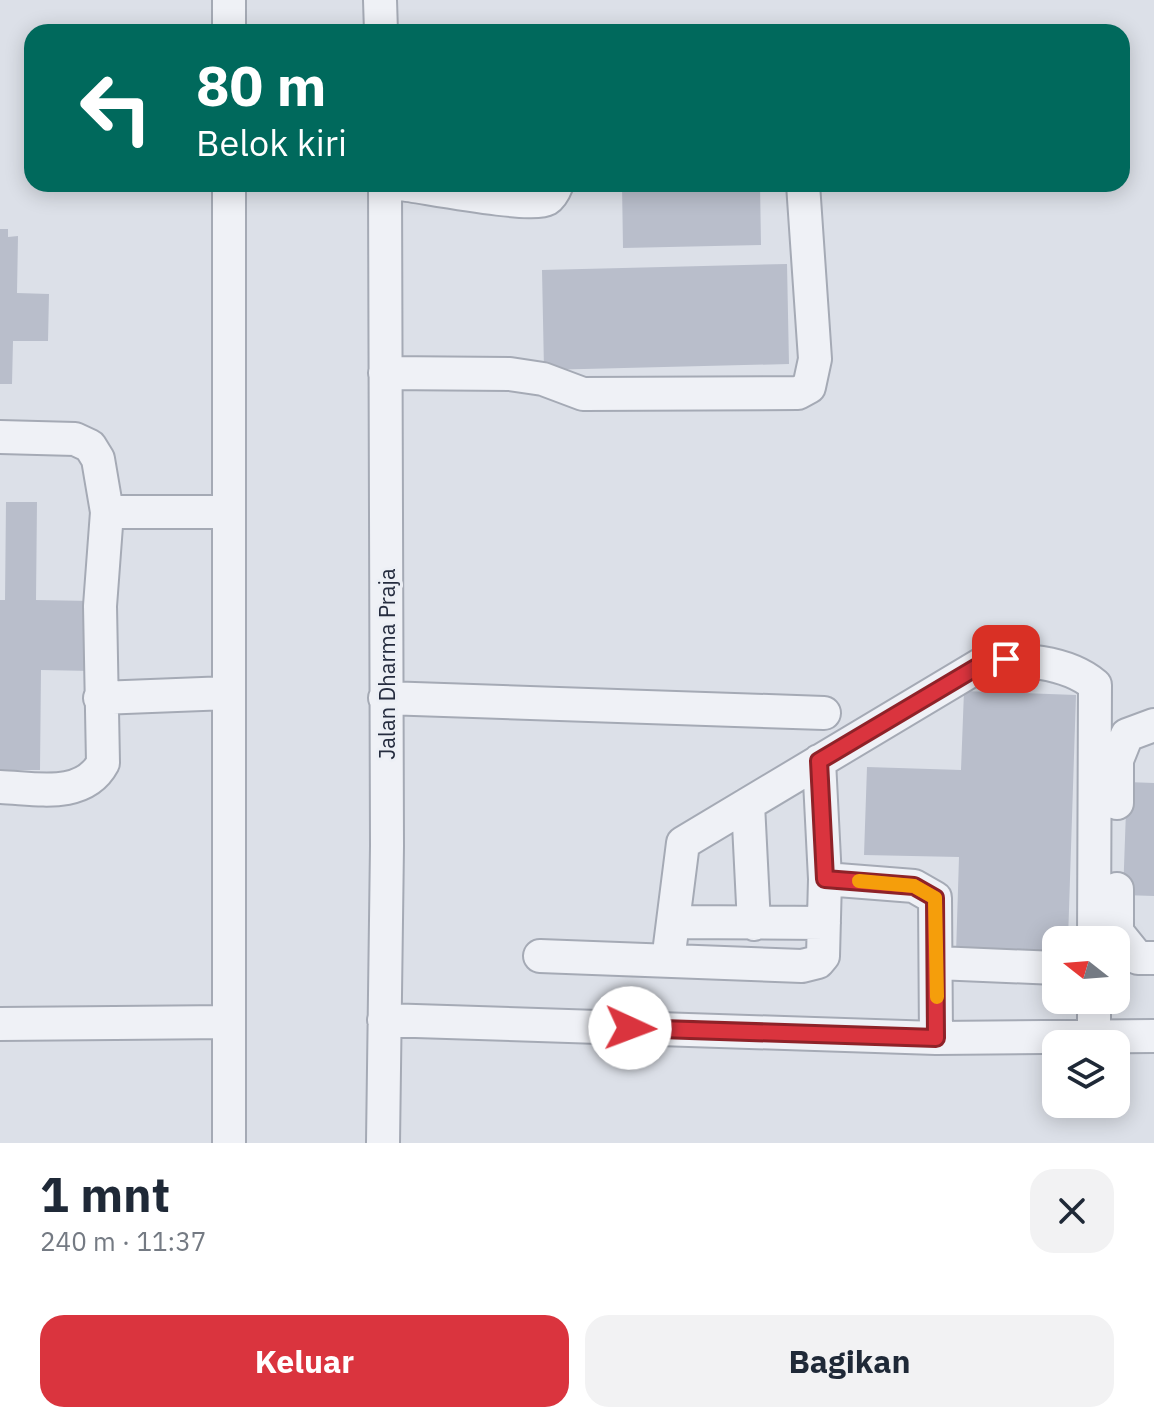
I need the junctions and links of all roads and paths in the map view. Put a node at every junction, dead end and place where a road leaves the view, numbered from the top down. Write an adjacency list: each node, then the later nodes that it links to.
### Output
1 (229, 0): 3 (street)
2 (380, 0): 4 (street)
3 (229, 24)
4 (381, 24)
5 (229, 192): 13 (street)
6 (385, 192): 10 (street, Jalan Dharma Praja)
7 (452, 192): 8 (street)
8 (553, 192)
9 (804, 192): 10 (street)
10 (385, 373): 16 (street, Jalan Dharma Praja)
11 (0, 437): 12 (street)
12 (107, 512): 13 (street); 15 (street)
13 (228, 512): 14 (street)
14 (228, 693): 15 (street); 33 (street)
15 (100, 698): 20 (street)
16 (385, 698): 17 (street); 32 (street, Jalan Dharma Praja)
17 (824, 713)
18 (1154, 725): 28 (street)
19 (819, 761): 21 (street); 22 (street); 26 (street)
20 (0, 787)
21 (748, 804): 23 (street); 25 (street)
22 (825, 879): 24 (street); 30 (street)
23 (673, 922): 25 (street); 29 (street)
24 (824, 923): 25 (street); 29 (street)
25 (754, 924)
26 (1094, 926)
27 (540, 956): 29 (street)
28 (1154, 958)
29 (668, 961)
30 (937, 963): 31 (street); 38 (street)
31 (1042, 967)
32 (384, 1020): 38 (street); 40 (street, Jalan Dharma Praja)
33 (229, 1022): 34 (street); 39 (street)
34 (0, 1024)
35 (1130, 1036): 36 (street)
36 (1154, 1036)
37 (1042, 1037): 38 (street)
38 (936, 1038)
39 (229, 1143)
40 (383, 1143)

